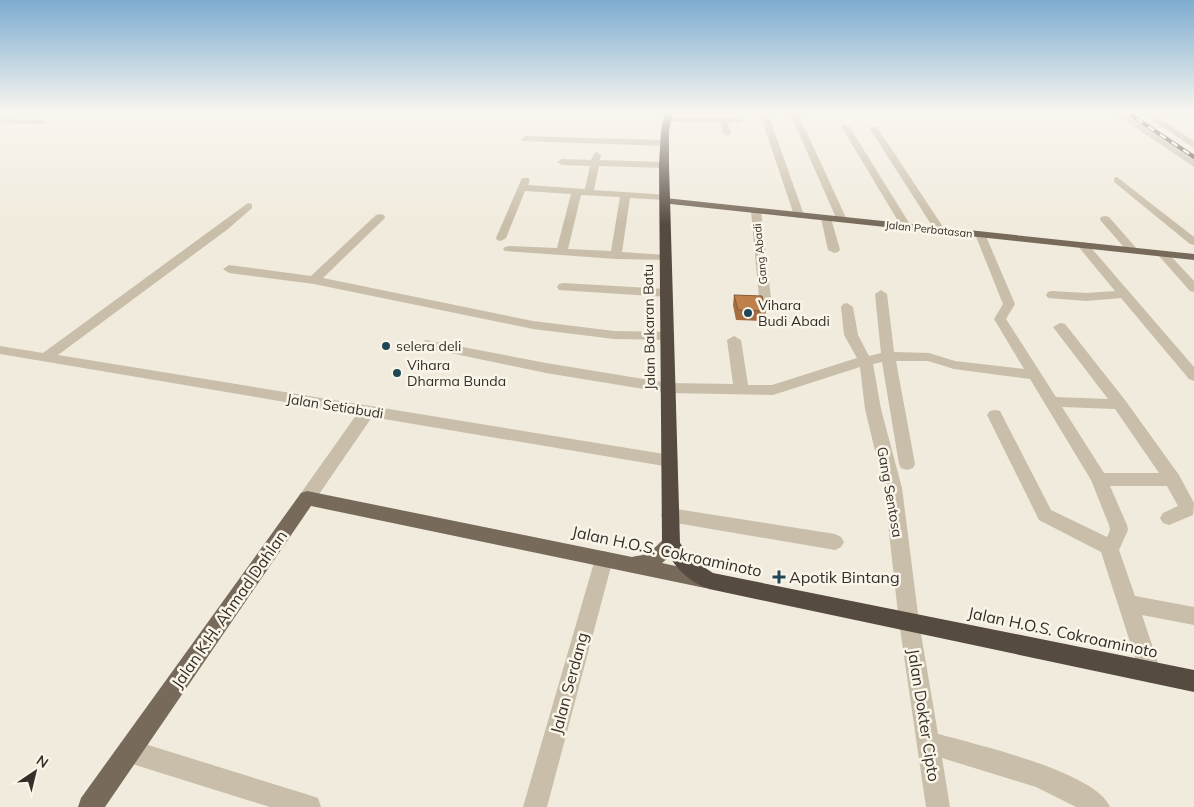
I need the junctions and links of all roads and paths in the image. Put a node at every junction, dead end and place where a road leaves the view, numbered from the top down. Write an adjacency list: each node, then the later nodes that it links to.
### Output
1 (566, 149): 9 (street)
2 (599, 149): 9 (street)
3 (665, 149): 11 (highway, Jalan Bakaran Batu)
4 (776, 149): 19 (street)
5 (810, 149): 23 (street)
6 (859, 149): 24 (street)
7 (887, 149): 25 (street)
8 (1172, 149): 10 (street)
9 (595, 163): 11 (street); 14 (street)
10 (1194, 164)
11 (664, 165): 16 (highway, Jalan Bakaran Batu)
12 (1117, 180): 28 (street)
13 (577, 192): 14 (street); 27 (street); 33 (street)
14 (590, 192): 15 (street)
15 (626, 194): 16 (street); 35 (street)
16 (664, 199): 18 (main road, Jalan Perbatasan); 37 (highway, Jalan Bakaran Batu)
17 (248, 206): 54 (street)
18 (756, 210): 19 (main road, Jalan Perbatasan); 46 (street, Gang Abadi)
19 (799, 215): 21 (main road, Jalan Perbatasan)
20 (380, 217): 39 (street)
21 (826, 218): 23 (main road, Jalan Perbatasan); 31 (street)
22 (1105, 219): 32 (street)
23 (842, 220): 24 (main road, Jalan Perbatasan)
24 (906, 226): 25 (main road, Jalan Perbatasan)
25 (940, 230): 26 (main road, Jalan Perbatasan)
26 (980, 234): 29 (main road, Jalan Perbatasan); 56 (street)
27 (501, 238)
28 (1194, 242)
29 (1083, 246): 32 (main road, Jalan Perbatasan); 44 (street)
30 (509, 249): 33 (street)
31 (834, 250)
32 (1133, 251): 34 (main road, Jalan Perbatasan)
33 (561, 253): 35 (street)
34 (1163, 254): 36 (main road, Jalan Perbatasan); 41 (street)
35 (616, 256): 37 (street)
36 (1194, 257)
37 (666, 258): 42 (highway, Jalan Bakaran Batu)
38 (229, 269): 39 (street)
39 (314, 280): 49 (street)
40 (563, 287): 42 (street)
41 (1194, 288)
42 (667, 293): 49 (highway, Jalan Bakaran Batu)
43 (881, 294): 53 (street)
44 (1126, 294): 45 (street); 57 (street)
45 (1052, 295)
46 (765, 298)
47 (847, 307): 55 (street, Gang Sentosa)
48 (1060, 326): 61 (street)
49 (668, 336): 58 (highway, Jalan Bakaran Batu)
50 (734, 340): 59 (street)
51 (426, 344): 58 (street)
52 (0, 350): 54 (street, Jalan Setiabudi)
53 (888, 356): 55 (street); 56 (street); 65 (street)
54 (45, 358): 62 (street, Jalan Setiabudi)
55 (866, 362): 59 (street); 80 (street, Gang Sentosa)
56 (1033, 375): 60 (street)
57 (1194, 376)
58 (668, 388): 59 (street); 64 (highway, Jalan Bakaran Batu)
59 (741, 390)
60 (1050, 402): 61 (street); 66 (street)
61 (1120, 404): 67 (street)
62 (368, 411): 64 (street, Jalan Setiabudi); 68 (street, Jalan K.H. Ahmad Dahlan)
63 (996, 415): 74 (street)
64 (670, 461): 70 (highway, Jalan Bakaran Batu)
65 (907, 464)
66 (1100, 479): 67 (street); 74 (street)
67 (1173, 480): 69 (street)
68 (307, 498): 75 (main road, Jalan H.O.S. Cokroaminoto); 84 (main road, Jalan K.H. Ahmad Dahlan)
69 (1191, 507): 71 (street)
70 (670, 515): 72 (street); 73 (highway, Jalan Bakaran Batu)
71 (1169, 518)
72 (835, 542)
73 (671, 543): 76 (main road); 77 (highway)
74 (1111, 548): 78 (street)
75 (604, 559): 76 (main road, Jalan H.O.S. Cokroaminoto); 87 (street, Jalan Serdang)
76 (628, 564): 77 (main road, Jalan H.O.S. Cokroaminoto)
77 (709, 581): 80 (highway, Jalan H.O.S. Cokroaminoto)
78 (1128, 604): 79 (street); 81 (street)
79 (1194, 616)
80 (909, 622): 81 (highway, Jalan H.O.S. Cokroaminoto); 83 (street, Jalan Dokter Cipto)
81 (1150, 672): 82 (highway, Jalan H.O.S. Cokroaminoto)
82 (1194, 681)
83 (928, 743): 88 (street, Jalan Dokter Cipto); 89 (street)
84 (129, 751): 85 (main road, Jalan K.H. Ahmad Dahlan); 86 (street)
85 (90, 807)
86 (310, 807)
87 (535, 807)
88 (938, 807)
89 (1098, 807)

